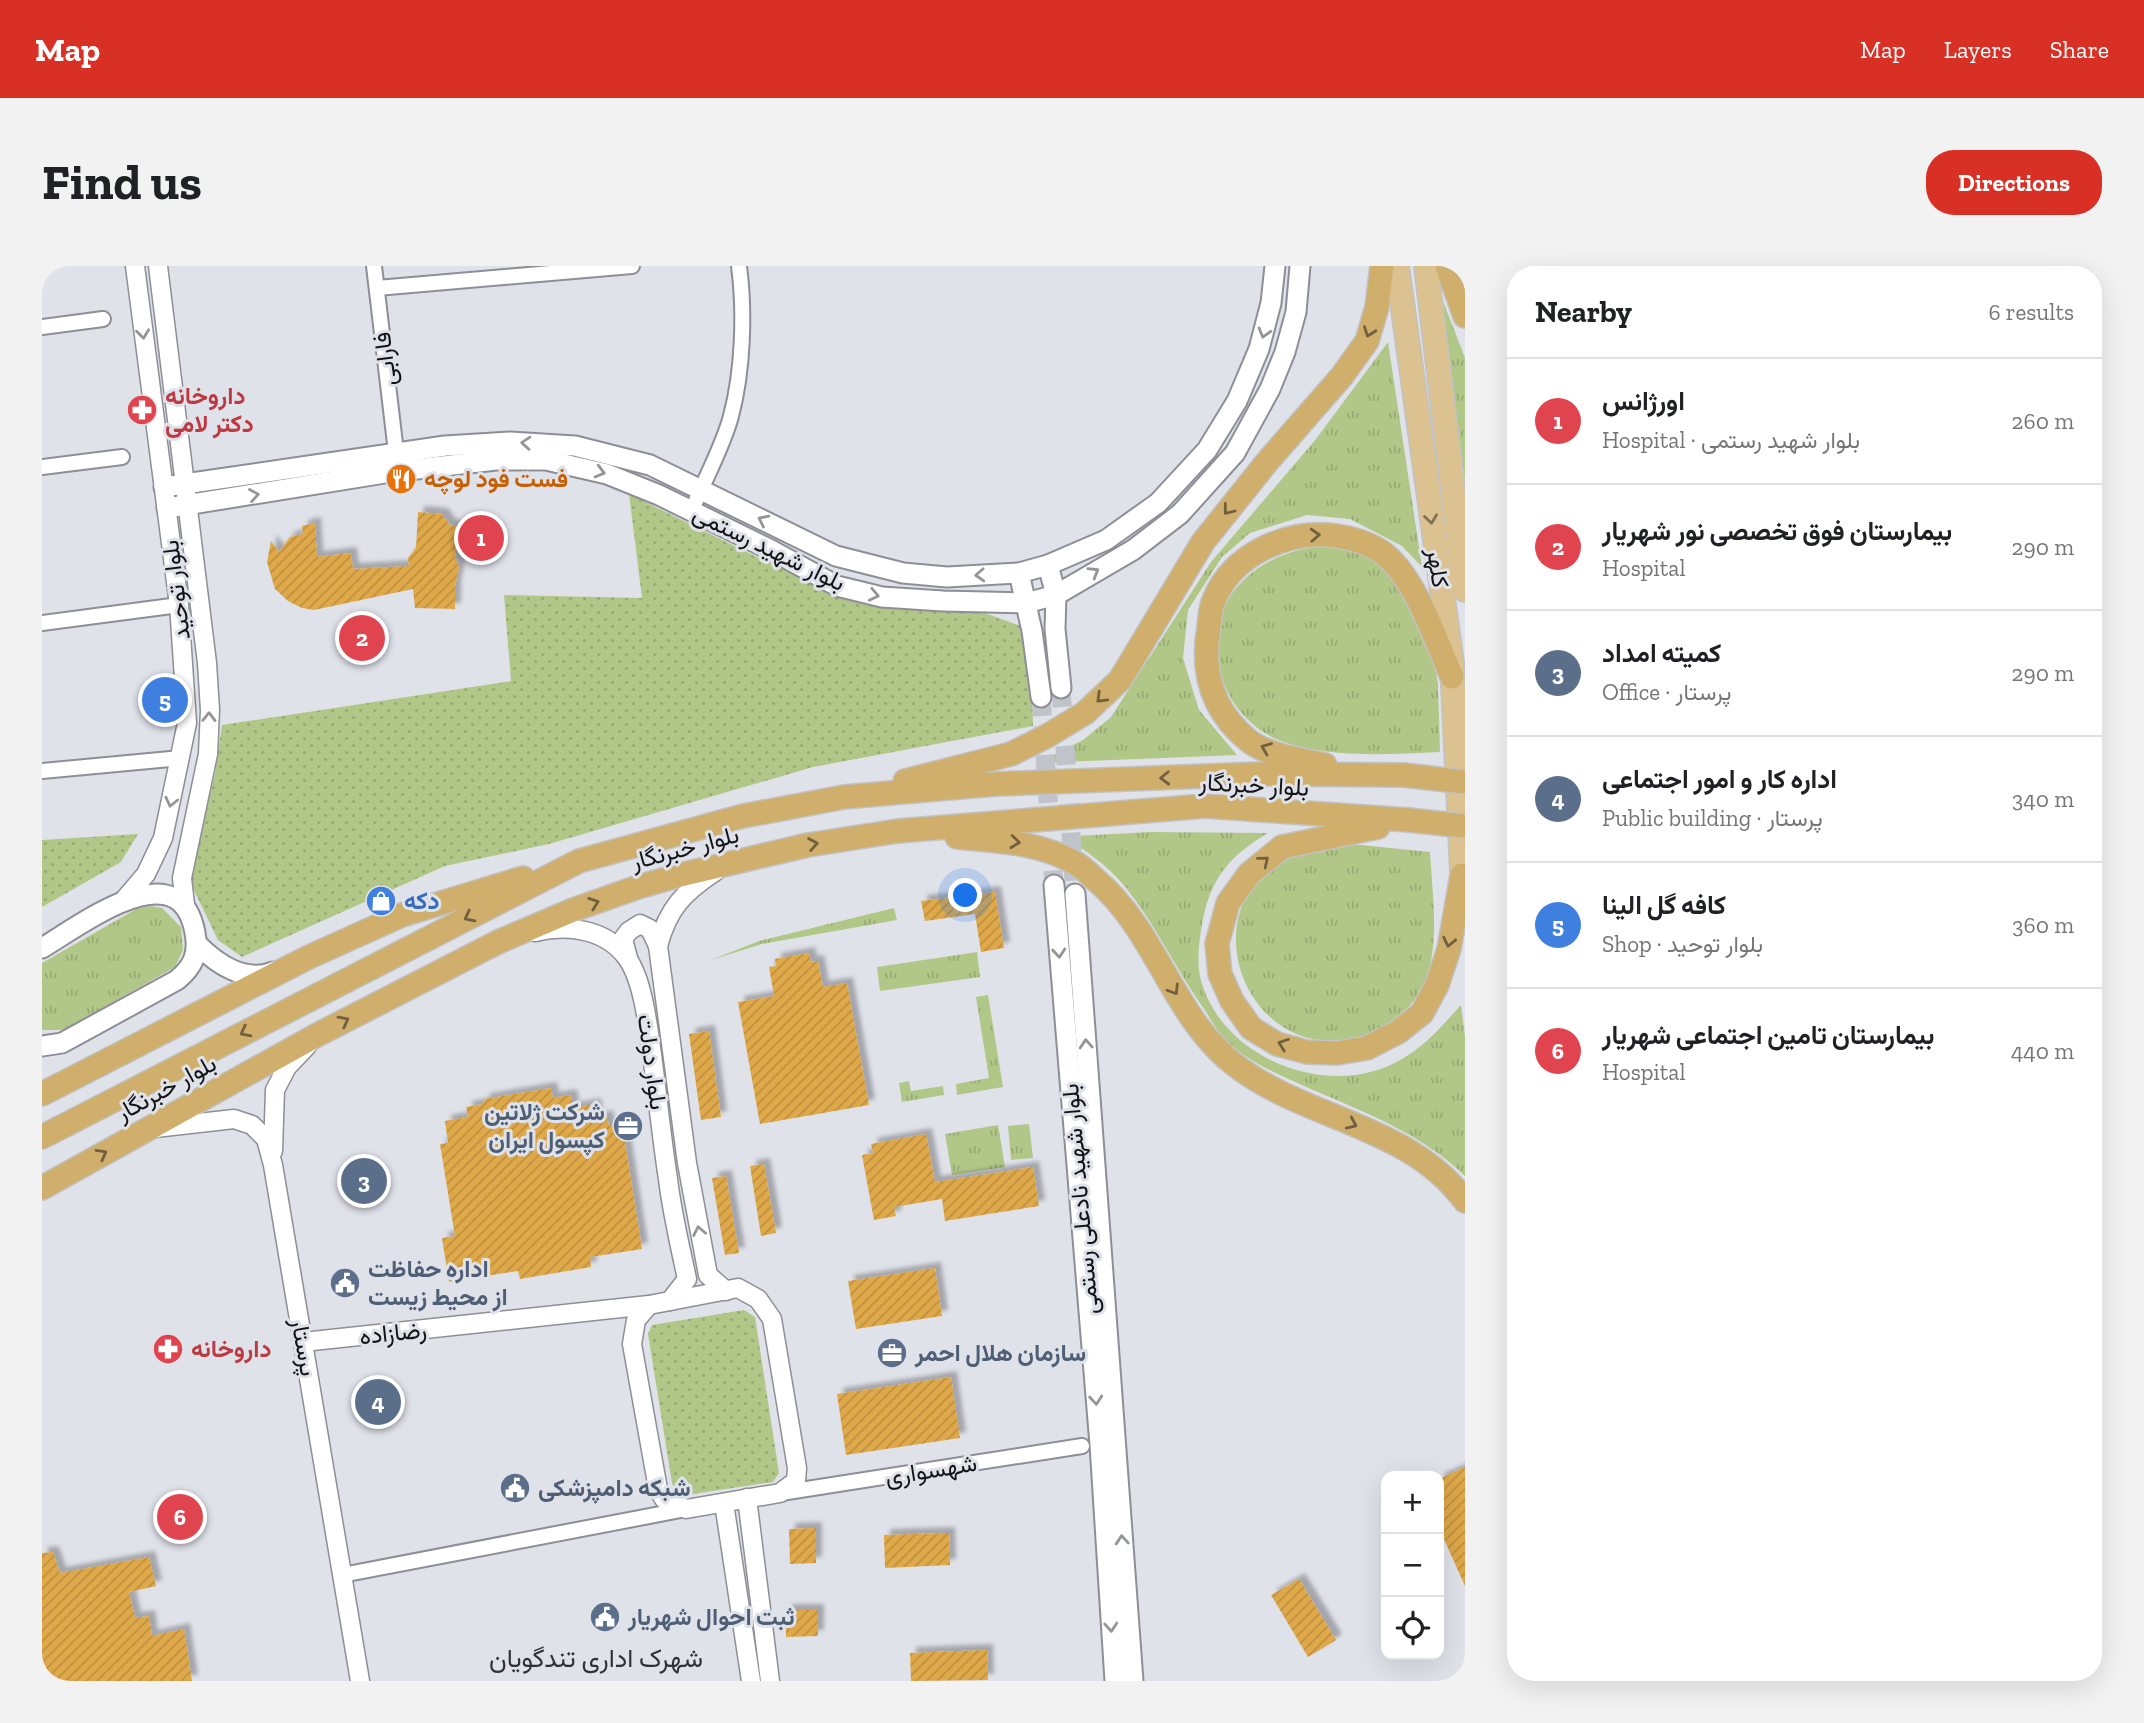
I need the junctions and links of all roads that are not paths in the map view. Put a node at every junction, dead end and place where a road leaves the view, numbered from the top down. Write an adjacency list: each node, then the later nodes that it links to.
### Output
1 (135, 266): 21 (street, بلوار توحید, one-way to 21)
2 (158, 266): 20 (street, بلوار توحید)
3 (374, 266): 12 (street, فارابی)
4 (632, 266): 12 (street)
5 (739, 266): 22 (street)
6 (1275, 266): 27 (main road, بلوار شهید رستمی, one-way to 27)
7 (1300, 266): 30 (main road, بلوار شهید رستمی, one-way to 7)
8 (1381, 266): 41 (highway, one-way to 41)
9 (1398, 266): 34 (main road, کلهر, one-way to 34)
10 (1426, 266): 29 (main road, کلهر)
11 (1447, 266): 13 (highway)
12 (377, 288): 16 (street, فارابی)
13 (1465, 316)
14 (103, 319): 15 (street)
15 (42, 327)
16 (396, 452): 19 (main road, بلوار شهید رستمی); 22 (main road, بلوار شهید رستمی, one-way to 16)
17 (122, 457): 18 (street)
18 (42, 467)
19 (212, 480): 20 (main road, بلوار شهید رستمی); 23 (main road)
20 (184, 484): 21 (main road, بلوار شهید رستمی); 24 (street, بلوار توحید)
21 (163, 486): 25 (street, بلوار توحید)
22 (700, 490): 26 (street); 28 (main road, بلوار شهید رستمی, one-way to 22)
23 (218, 501): 24 (main road, بلوار شهید رستمی); 26 (main road, بلوار شهید رستمی, one-way to 26)
24 (187, 505): 25 (main road, بلوار شهید رستمی); 51 (street, بلوار توحید, one-way to 24)
25 (167, 508): 32 (street, بلوار توحید)
26 (692, 510): 31 (main road, بلوار شهید رستمی, one-way to 31)
27 (1048, 565): 28 (main road, بلوار شهید رستمی); 30 (main road)
28 (1019, 573): 31 (main road)
29 (1465, 590)
30 (1056, 595): 31 (main road, بلوار شهید رستمی); 35 (main road)
31 (1026, 603): 36 (main road)
32 (179, 605): 33 (street); 37 (street, بلوار توحید)
33 (42, 623)
34 (1452, 677): 39 (highway, one-way to 34); 47 (main road, کلهر)
35 (1061, 688)
36 (1041, 697)
37 (181, 758): 38 (street); 50 (street, بلوار توحید, one-way to 50)
38 (42, 771)
39 (1404, 775): 40 (highway, bridge); 41 (highway, بلوار خبرنگار, one-way to 41)
40 (1465, 782)
41 (844, 797): 45 (highway, بلوار خبرنگار)
42 (1409, 820): 43 (highway, بلوار خبرنگار, bridge); 44 (highway, بلوار خبرنگار); 47 (highway, one-way to 42)
43 (1465, 826)
44 (898, 831): 46 (highway, بلوار خبرنگار, one-way to 44); 66 (highway, one-way to 66)
45 (579, 861): 57 (highway); 63 (highway, بلوار خبرنگار, one-way to 63)
46 (727, 863): 53 (highway, بلوار خبرنگار, one-way to 46); 55 (street, بلوار دولت)
47 (1462, 875): 52 (main road, کلهر)
48 (1054, 885): 80 (main road, بلوار شهید نادعلی رستمی, one-way to 80)
49 (1075, 894): 81 (main road, بلوار شهید نادعلی رستمی, one-way to 49)
50 (124, 901): 51 (main road); 56 (main road)
51 (185, 905): 54 (main road)
52 (1465, 913)
53 (498, 942): 58 (street, بلوار دولت); 59 (highway, بلوار خبرنگار, one-way to 53)
54 (198, 945): 57 (main road); 60 (main road)
55 (658, 946): 58 (street); 67 (street, بلوار دولت, one-way to 55)
56 (42, 948)
57 (309, 957): 61 (highway)
58 (628, 958): 68 (street, بلوار دولت)
59 (317, 1035): 62 (highway, بلوار خبرنگار); 64 (street)
60 (42, 1046)
61 (42, 1094)
62 (146, 1129): 64 (street, پرستار); 65 (highway, بلوار خبرنگار, one-way to 62)
63 (42, 1137)
64 (273, 1165): 70 (street, پرستار)
65 (42, 1188)
66 (1465, 1201)
67 (726, 1290): 68 (street); 72 (street)
68 (670, 1301): 69 (street)
69 (649, 1305): 70 (street, رضازاده); 75 (street)
70 (303, 1342): 76 (street, پرستار)
71 (1082, 1446): 72 (street, شهسواری)
72 (780, 1493): 73 (street)
73 (747, 1498): 74 (street); 79 (street)
74 (724, 1503): 75 (street); 78 (street)
75 (686, 1508): 76 (street)
76 (342, 1575): 77 (street, پرستار)
77 (360, 1681)
78 (751, 1681)
79 (770, 1681)
80 (1115, 1681)
81 (1133, 1681)

